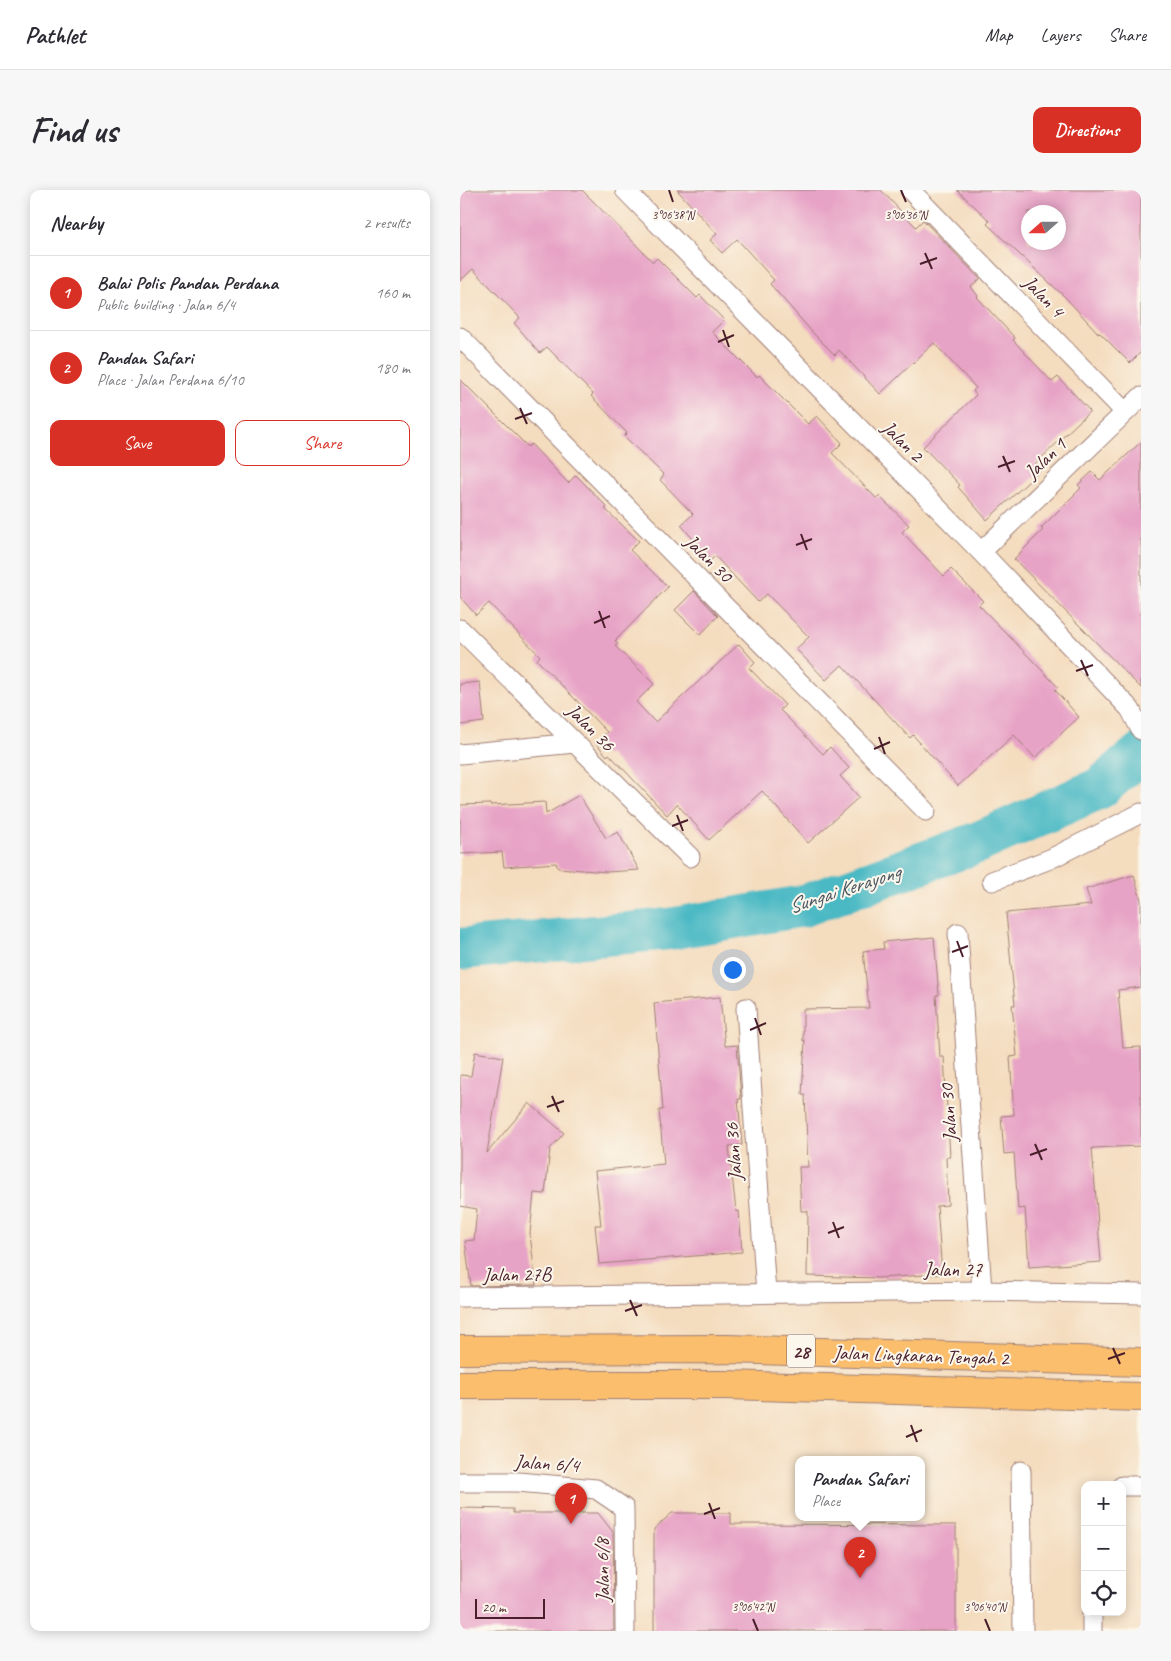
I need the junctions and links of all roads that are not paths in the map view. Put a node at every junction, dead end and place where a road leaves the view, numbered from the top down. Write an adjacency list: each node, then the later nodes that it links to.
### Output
1 (625, 190): 6 (street, Jalan 2)
2 (910, 190): 5 (street, Jalan 4)
3 (460, 337): 11 (street, Jalan 30)
4 (1141, 397): 5 (street, Jalan 1)
5 (1124, 412): 6 (street, Jalan 1)
6 (981, 552): 8 (street, Jalan 2)
7 (460, 629): 9 (street, Jalan 36)
8 (1138, 715)
9 (575, 743): 10 (street); 13 (street, Jalan 36)
10 (460, 754)
11 (926, 811)
12 (1141, 813): 14 (street)
13 (690, 857)
14 (992, 881)
15 (958, 933): 17 (street, Jalan 30)
16 (746, 1008): 18 (street, Jalan 36)
17 (982, 1291): 18 (street, Jalan 27); 19 (street, Jalan 27)
18 (766, 1293): 20 (street, Jalan 27)
19 (1141, 1294)
20 (575, 1296): 21 (street, Jalan 27B)
21 (460, 1297)
22 (460, 1350): 23 (highway, Jalan Lingkaran Tengah 2 / 28)
23 (1141, 1362)
24 (460, 1385): 25 (highway, Jalan Lingkaran Tengah 2 / 28)
25 (1141, 1397)
26 (1021, 1471): 33 (street)
27 (460, 1482): 30 (street, Jalan 6/4)
28 (1126, 1486): 29 (street)
29 (1141, 1486)
30 (624, 1508): 32 (street, Jalan 6/8)
31 (1092, 1616): 34 (street)
32 (625, 1631)
33 (1023, 1631)
34 (1092, 1631)

